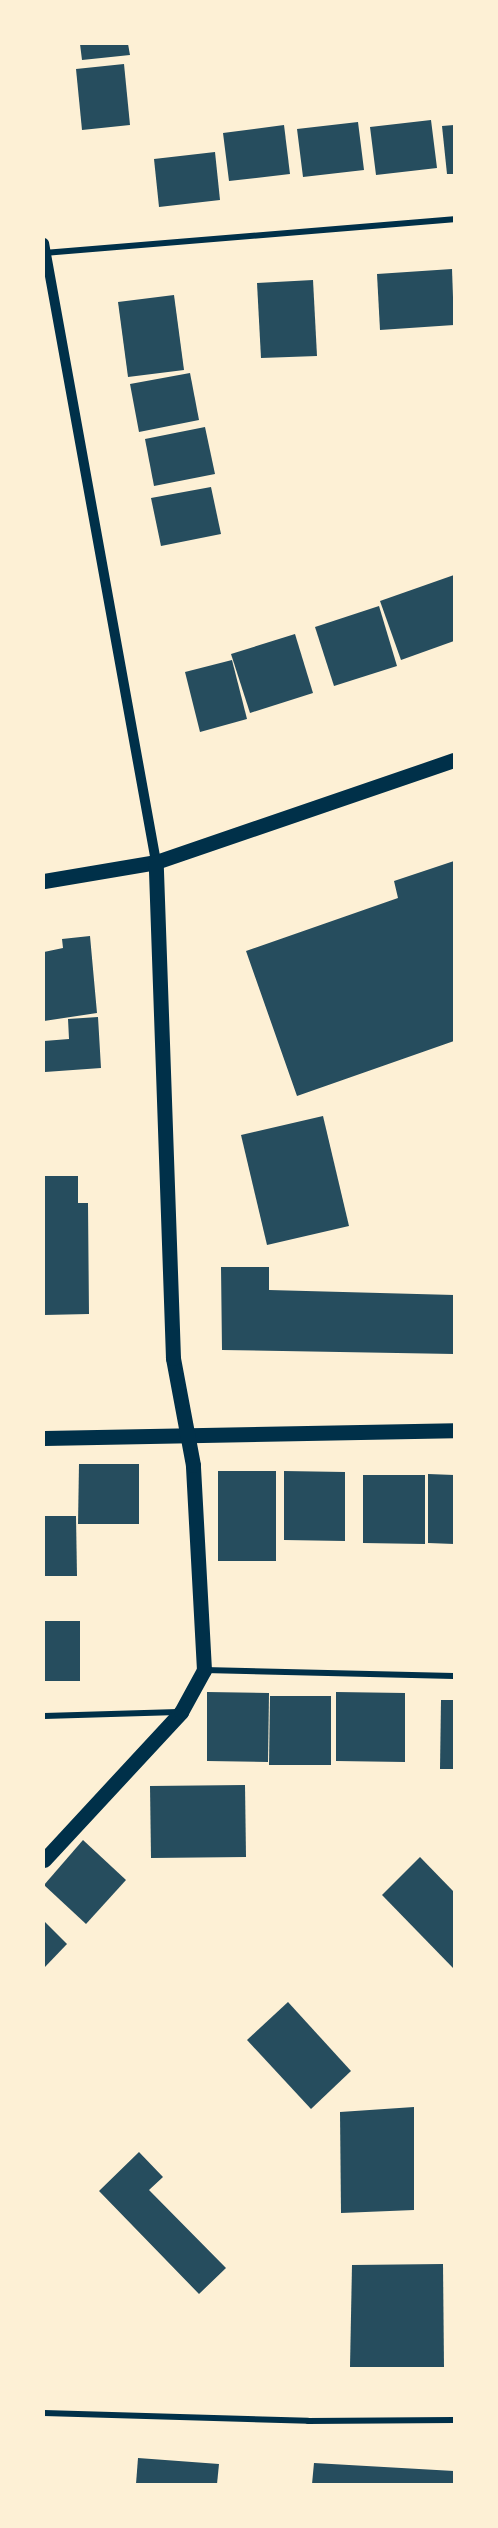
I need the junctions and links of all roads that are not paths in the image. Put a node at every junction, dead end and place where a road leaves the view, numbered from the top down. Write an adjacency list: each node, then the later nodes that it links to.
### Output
1 (454, 219): 2 (street)
2 (44, 250): 4 (street)
3 (454, 760): 4 (main road)
4 (156, 862): 5 (main road); 7 (main road)
5 (44, 881)
6 (454, 1430): 7 (main road)
7 (188, 1434): 8 (main road); 9 (main road)
8 (44, 1438)
9 (204, 1670): 10 (street); 11 (main road)
10 (454, 1676)
11 (181, 1712): 12 (street); 13 (main road)
12 (44, 1716)
13 (44, 1860)
14 (44, 2414): 15 (street)
15 (454, 2420)

